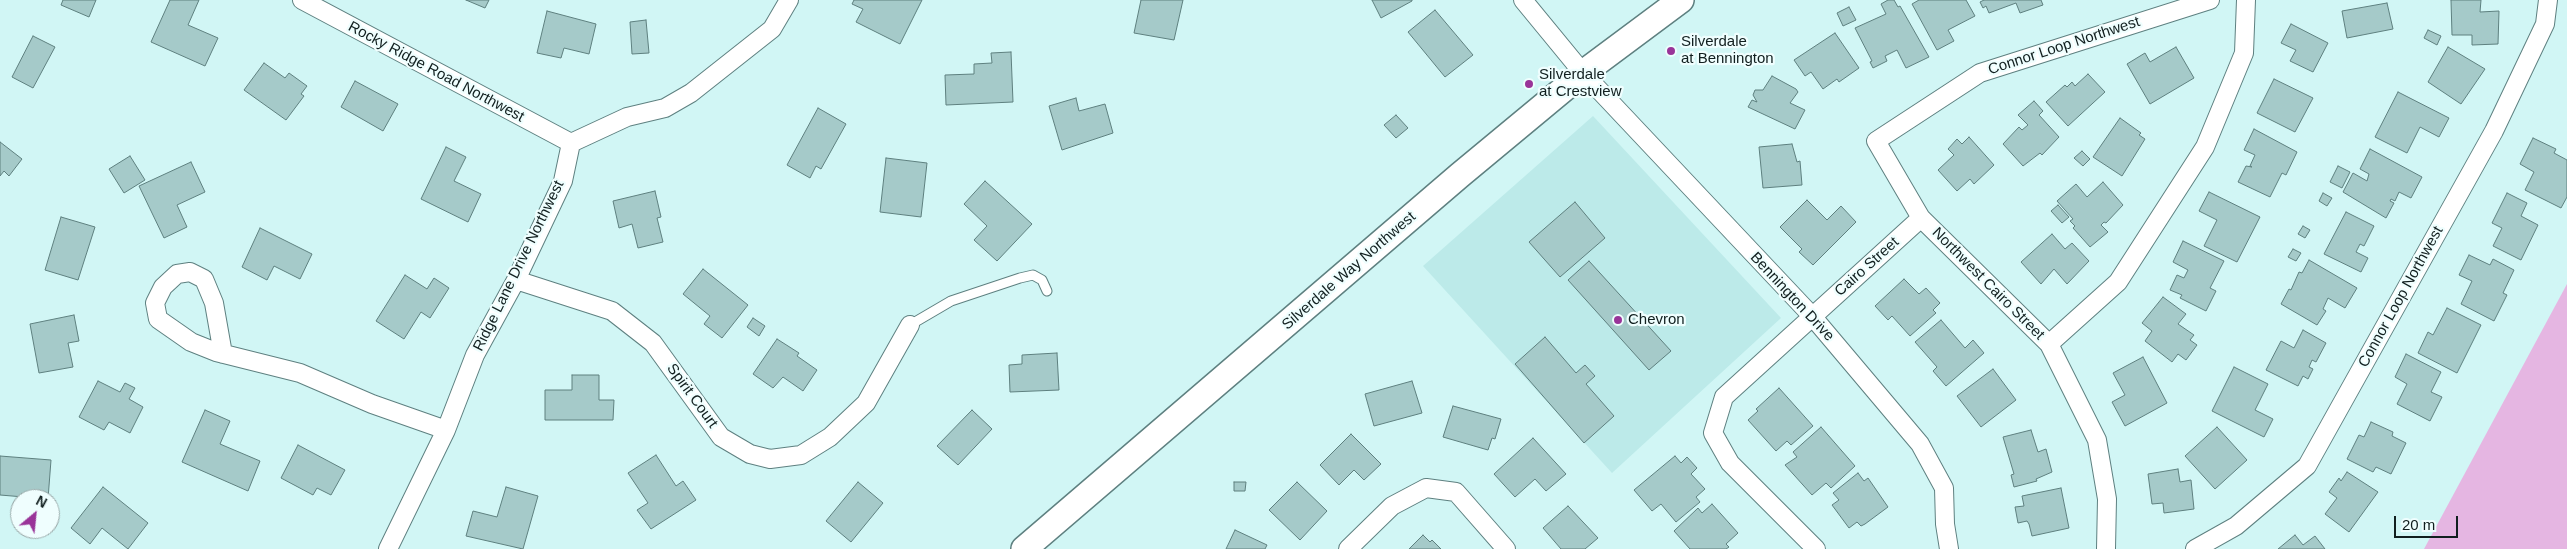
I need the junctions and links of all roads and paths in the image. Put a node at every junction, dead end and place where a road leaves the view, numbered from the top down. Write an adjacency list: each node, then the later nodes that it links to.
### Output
1 (302, 0): 10 (street, Rocky Ridge Road Northwest)
2 (789, 0): 10 (street)
3 (1523, 0): 8 (street, Bennington Drive)
4 (1681, 0): 8 (main road, Silverdale Way Northwest)
5 (2210, 0): 9 (street, Connor Loop Northwest)
6 (2246, 0): 16 (street)
7 (2548, 0): 26 (street, Connor Loop Northwest)
8 (1583, 73): 14 (street, Bennington Drive); 20 (main road, Silverdale Way Northwest)
9 (1876, 141): 11 (street, Northwest Cairo Street)
10 (570, 143): 12 (street, Ridge Lane Drive Northwest)
11 (1921, 218): 14 (street, Cairo Street); 16 (street, Northwest Cairo Street)
12 (516, 280): 15 (street, Spirit Court); 18 (street, Ridge Lane Drive Northwest)
13 (1047, 291): 15 (lane)
14 (1812, 316): 23 (street, Cairo Street); 24 (street, Bennington Drive)
15 (910, 325)
16 (2049, 344): 25 (street, Northwest Cairo Street)
17 (223, 354): 17 (street); 18 (street)
18 (446, 430): 19 (street, Ridge Lane Drive Northwest)
19 (388, 549)
20 (1024, 549)
21 (1348, 549): 22 (street)
22 (1506, 549)
23 (1816, 549)
24 (1949, 549)
25 (2106, 549)
26 (2195, 549)

